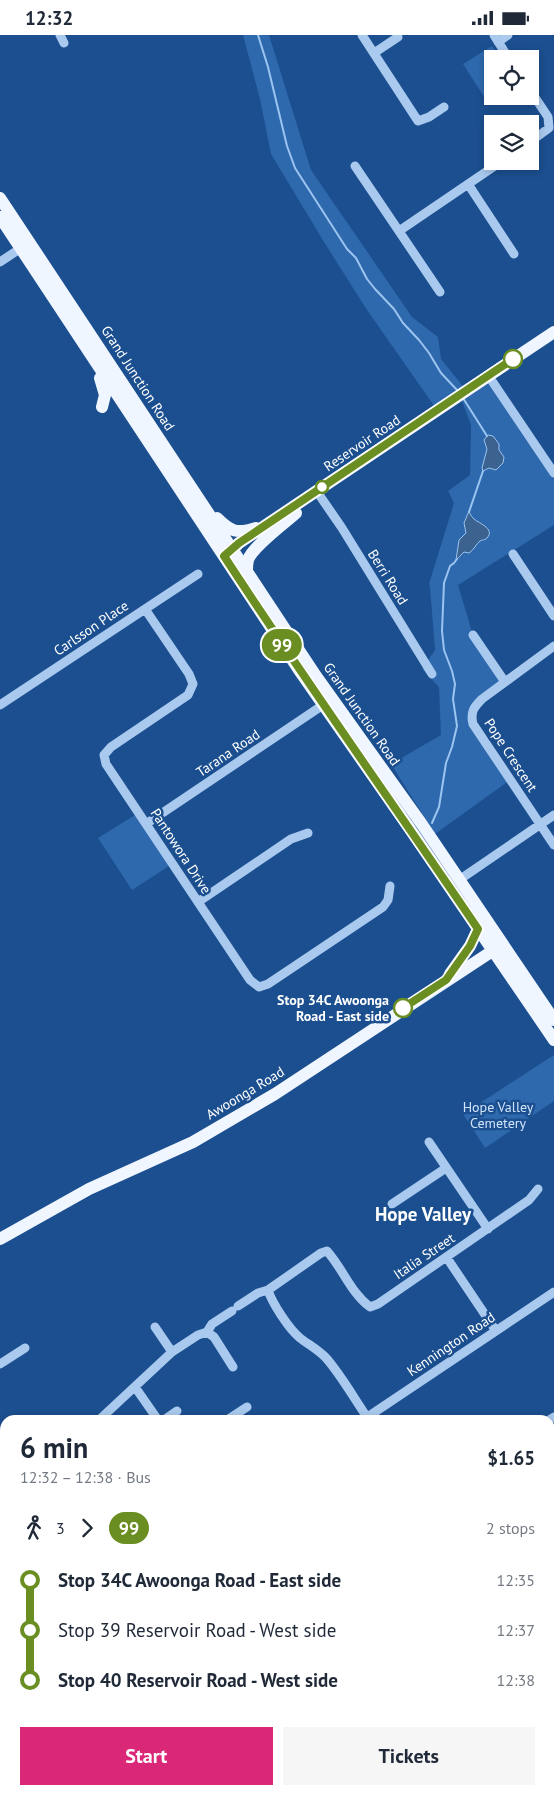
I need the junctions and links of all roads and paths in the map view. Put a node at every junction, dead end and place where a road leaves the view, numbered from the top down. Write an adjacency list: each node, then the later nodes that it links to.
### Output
1 (362, 35): 6 (street)
2 (508, 35): 4 (street)
3 (398, 37): 6 (street)
4 (496, 38): 5 (street)
5 (503, 50)
6 (374, 53): 8 (street)
7 (539, 104): 9 (street)
8 (444, 107)
9 (539, 135)
10 (354, 166): 15 (street)
11 (489, 170): 12 (street)
12 (468, 184): 15 (street); 17 (street)
13 (0, 198): 16 (main road, Grand Junction Road)
14 (0, 217): 16 (main road, Grand Junction Road)
15 (399, 231): 19 (street)
16 (25, 245): 18 (street); 22 (main road, Grand Junction Road); 24 (main road, Grand Junction Road)
17 (514, 254)
18 (0, 262)
19 (440, 292)
20 (554, 332): 23 (main road, Reservoir Road)
21 (554, 340): 23 (main road, Reservoir Road)
22 (91, 355): 24 (main road, Grand Junction Road); 25 (main road)
23 (490, 378): 26 (street); 27 (main road, Reservoir Road)
24 (126, 399): 28 (main road, Grand Junction Road); 31 (main road, Grand Junction Road)
25 (102, 407)
26 (554, 473)
27 (319, 493): 29 (main road, Reservoir Road); 30 (main road, Reservoir Road); 39 (street, Berri Road)
28 (202, 504): 30 (main road); 31 (main road, Grand Junction Road)
29 (302, 508): 31 (main road, Reservoir Road); 33 (main road)
30 (268, 523): 31 (main road, Reservoir Road)
31 (228, 553): 33 (main road, Grand Junction Road); 43 (main road, Grand Junction Road)
32 (513, 554): 36 (street)
33 (247, 572): 40 (main road, Grand Junction Road)
34 (198, 574): 35 (street, Carlsson Place)
35 (145, 609): 42 (street, Carlsson Place); 46 (street, Pantowora Drive)
36 (554, 616)
37 (473, 635): 41 (street)
38 (554, 646): 41 (street, Pope Crescent)
39 (432, 674)
40 (316, 676): 43 (main road); 44 (main road, Grand Junction Road)
41 (505, 682): 47 (street, Pope Crescent)
42 (0, 705)
43 (323, 705): 44 (main road); 46 (street, Tarana Road); 53 (main road, Grand Junction Road)
44 (342, 713): 50 (main road, Grand Junction Road)
45 (554, 815): 47 (street)
46 (146, 824): 52 (street, Pantowora Drive)
47 (540, 824): 49 (street); 50 (street)
48 (308, 833): 52 (street)
49 (554, 845)
50 (459, 880): 54 (main road, Grand Junction Road)
51 (390, 886): 52 (street, Pantowora Drive)
52 (198, 902)
53 (478, 929): 54 (main road, Grand Junction Road); 55 (main road)
54 (497, 947): 55 (main road, Awoonga Road); 56 (main road, Grand Junction Road); 57 (main road, Grand Junction Road)
55 (446, 980): 63 (main road, Awoonga Road)
56 (554, 1020)
57 (554, 1040)
58 (430, 1143): 59 (street)
59 (446, 1168): 61 (street); 62 (street)
60 (538, 1189): 62 (street, Italia Street)
61 (392, 1204)
62 (488, 1229): 64 (street, Italia Street)
63 (0, 1239)
64 (447, 1258): 65 (street, Italia Street); 68 (street)
65 (268, 1290): 69 (street); 81 (street)
66 (554, 1292): 68 (street, Kennington Road)
67 (155, 1327): 71 (street)
68 (496, 1331): 82 (street, Kennington Road)
69 (207, 1332): 71 (street); 73 (street)
70 (25, 1348): 72 (street)
71 (172, 1353): 74 (street)
72 (0, 1364)
73 (233, 1367)
74 (135, 1387): 77 (street); 78 (street)
75 (247, 1407): 80 (street)
76 (177, 1411): 79 (street)
77 (104, 1415)
78 (155, 1415)
79 (171, 1415)
80 (235, 1415)
81 (363, 1415)
82 (372, 1415)

